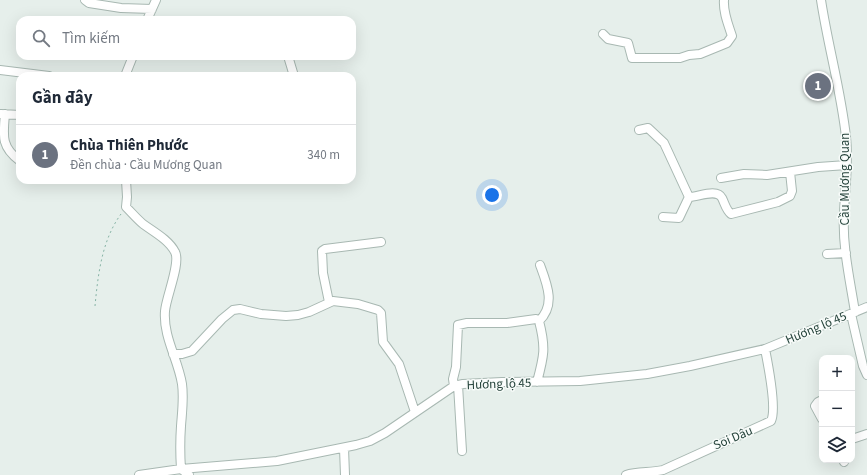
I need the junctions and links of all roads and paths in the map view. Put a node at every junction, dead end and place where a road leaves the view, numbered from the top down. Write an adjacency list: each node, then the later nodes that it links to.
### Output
1 (86, 0): 5 (street)
2 (156, 0): 5 (street)
3 (724, 0): 7 (street)
4 (821, 0): 18 (street, Cầu Mương Quan)
5 (152, 9): 6 (street)
6 (149, 16)
7 (603, 34)
8 (131, 60): 12 (street)
9 (289, 60): 13 (street)
10 (0, 70): 11 (street)
11 (20, 72)
12 (127, 72)
13 (293, 72)
14 (2, 114): 15 (street); 17 (street)
15 (16, 115)
16 (639, 130): 22 (street)
17 (16, 157)
18 (847, 165): 19 (street); 26 (street, Cầu Mương Quan)
19 (790, 172): 20 (street); 22 (street)
20 (721, 178)
21 (126, 184): 23 (street)
22 (689, 197): 24 (street)
23 (126, 207): 30 (path); 35 (street)
24 (663, 217)
25 (381, 242): 29 (street)
26 (846, 253): 27 (street); 32 (street, Cầu Mương Quan)
27 (827, 254)
28 (540, 265): 33 (street)
29 (329, 302): 35 (street); 40 (street)
30 (95, 306)
31 (867, 307): 32 (street, Hương lộ 45)
32 (853, 313): 34 (street, Hương lộ 45); 36 (street, Cầu Mương Quan)
33 (539, 321): 37 (street); 38 (street)
34 (765, 349): 37 (street, Hương lộ 45); 50 (street, Soi Dâu)
35 (173, 354): 46 (street)
36 (866, 370)
37 (537, 382): 38 (street, Hương lộ 45)
38 (456, 386): 40 (street, Hương lộ 45); 45 (street)
39 (819, 402): 41 (street)
40 (415, 412): 44 (street, Hương lộ 45)
41 (819, 413)
42 (867, 434): 43 (street)
43 (855, 438)
44 (344, 448): 46 (street, Hương lộ 45); 49 (street)
45 (462, 451)
46 (181, 472): 47 (street, Hương lộ 45); 48 (street)
47 (139, 475)
48 (189, 475)
49 (345, 475)
50 (626, 475)

